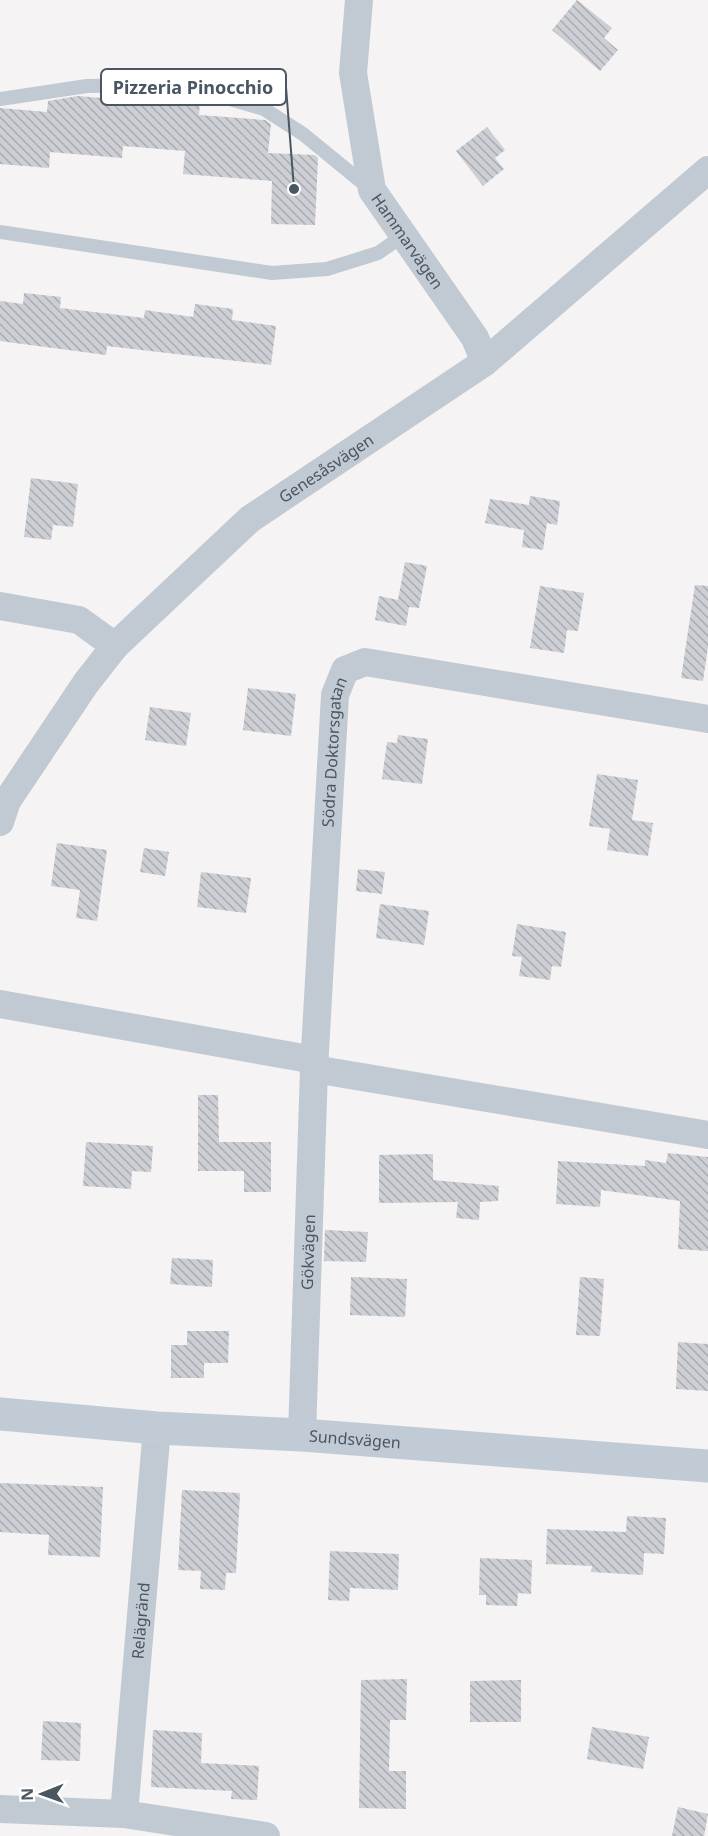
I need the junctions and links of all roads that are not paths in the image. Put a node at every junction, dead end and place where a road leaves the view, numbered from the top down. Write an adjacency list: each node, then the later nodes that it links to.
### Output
1 (359, 0): 4 (street, Hammarvägen)
2 (0, 99): 4 (lane)
3 (708, 170): 7 (street, Genesåsvägen)
4 (372, 190): 6 (street, Hammarvägen)
5 (0, 232): 6 (lane)
6 (404, 235): 7 (street, Hammarvägen)
7 (484, 362): 9 (street, Genesåsvägen)
8 (0, 606): 9 (street)
9 (116, 646): 11 (street, Genesåsvägen)
10 (708, 719): 13 (street, Södra Doktorsgatan)
11 (0, 822)
12 (0, 1004): 13 (street)
13 (314, 1065): 14 (street); 17 (street, Gökvägen)
14 (708, 1135)
15 (0, 1413): 16 (street, Sundsvägen)
16 (157, 1428): 17 (street, Sundsvägen); 20 (street, Relägränd)
17 (302, 1435): 18 (street, Sundsvägen)
18 (708, 1466)
19 (0, 1809): 20 (street)
20 (124, 1814): 21 (street)
21 (266, 1836)

